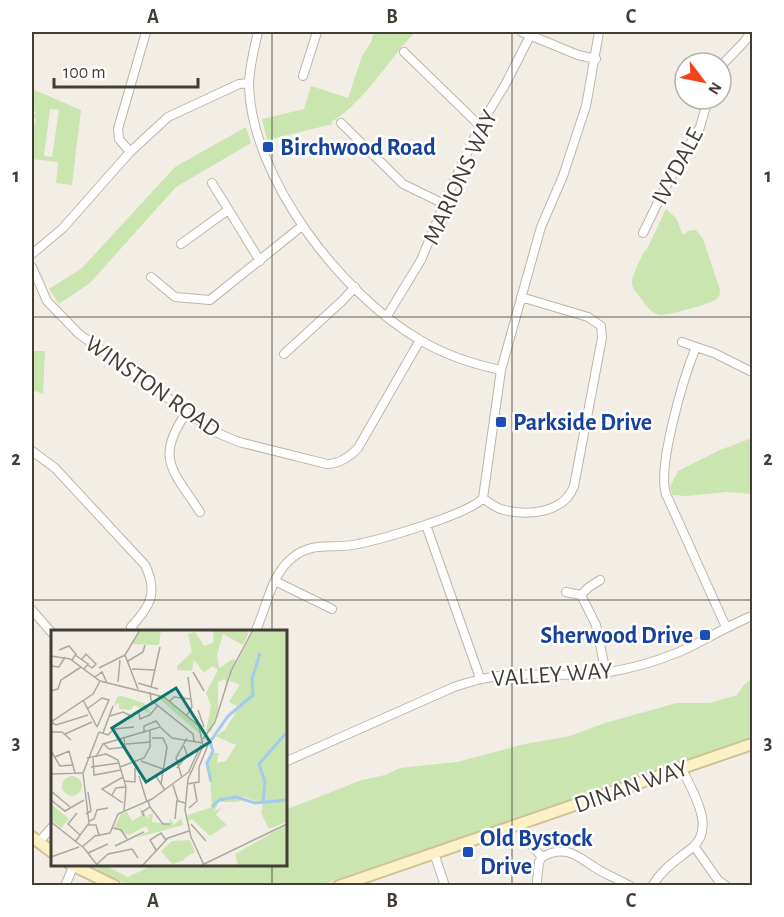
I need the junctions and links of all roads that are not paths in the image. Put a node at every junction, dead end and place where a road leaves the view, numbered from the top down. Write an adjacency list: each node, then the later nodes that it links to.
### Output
1 (146, 32): 17 (street)
2 (258, 32): 13 (street)
3 (317, 32): 12 (street)
4 (599, 32): 11 (street)
5 (751, 32): 7 (street)
6 (526, 34): 11 (street); 16 (street, MARIONS WAY)
7 (745, 41): 8 (street); 10 (street)
8 (753, 47)
9 (404, 52): 16 (street)
10 (733, 54)
11 (596, 59): 29 (street)
12 (303, 76)
13 (249, 83): 17 (street); 21 (street)
14 (705, 111): 22 (street, IVYDALE)
15 (341, 123): 19 (street)
16 (480, 126): 19 (street, MARIONS WAY)
17 (130, 152): 24 (street)
18 (212, 183): 20 (street)
19 (444, 204): 30 (street, MARIONS WAY)
20 (228, 210): 23 (street); 25 (street)
21 (302, 226): 25 (street); 28 (street)
22 (643, 233)
23 (181, 244)
24 (32, 254)
25 (260, 261): 27 (street)
26 (32, 267): 37 (street, WINSTON ROAD)
27 (151, 277)
28 (355, 287): 30 (street); 34 (street)
29 (521, 297): 35 (street); 39 (street)
30 (387, 316): 31 (street)
31 (420, 340): 35 (street); 37 (street, WINSTON ROAD)
32 (682, 342): 33 (street)
33 (696, 347): 36 (street); 49 (street)
34 (284, 354)
35 (501, 370): 39 (street)
36 (753, 372)
37 (187, 412): 40 (street)
38 (32, 451): 50 (street)
39 (483, 498): 41 (street)
40 (200, 512)
41 (426, 525): 43 (street); 54 (street)
42 (600, 580): 45 (street)
43 (275, 581): 46 (street); 51 (street)
44 (566, 592): 45 (street)
45 (581, 596): 53 (street)
46 (332, 609)
47 (32, 610): 52 (street)
48 (753, 616): 49 (street, VALLEY WAY)
49 (726, 627): 53 (street, VALLEY WAY)
50 (130, 630)
51 (256, 630)
52 (51, 632)
53 (606, 673): 54 (street, VALLEY WAY)
54 (480, 678): 56 (street, VALLEY WAY)
55 (753, 744): 57 (street, DINAN WAY)
56 (286, 762)
57 (682, 770): 61 (street); 63 (street, DINAN WAY)
58 (51, 828): 59 (street)
59 (35, 840): 62 (street)
60 (532, 846): 64 (street)
61 (694, 846): 72 (street); 73 (street)
62 (51, 851)
63 (434, 853): 69 (street, DINAN WAY); 70 (street)
64 (542, 857): 66 (street); 71 (street)
65 (72, 866): 67 (street); 68 (street)
66 (537, 882)
67 (65, 885)
68 (115, 885)
69 (339, 885)
70 (445, 885)
71 (630, 885)
72 (652, 885)
73 (726, 885)

